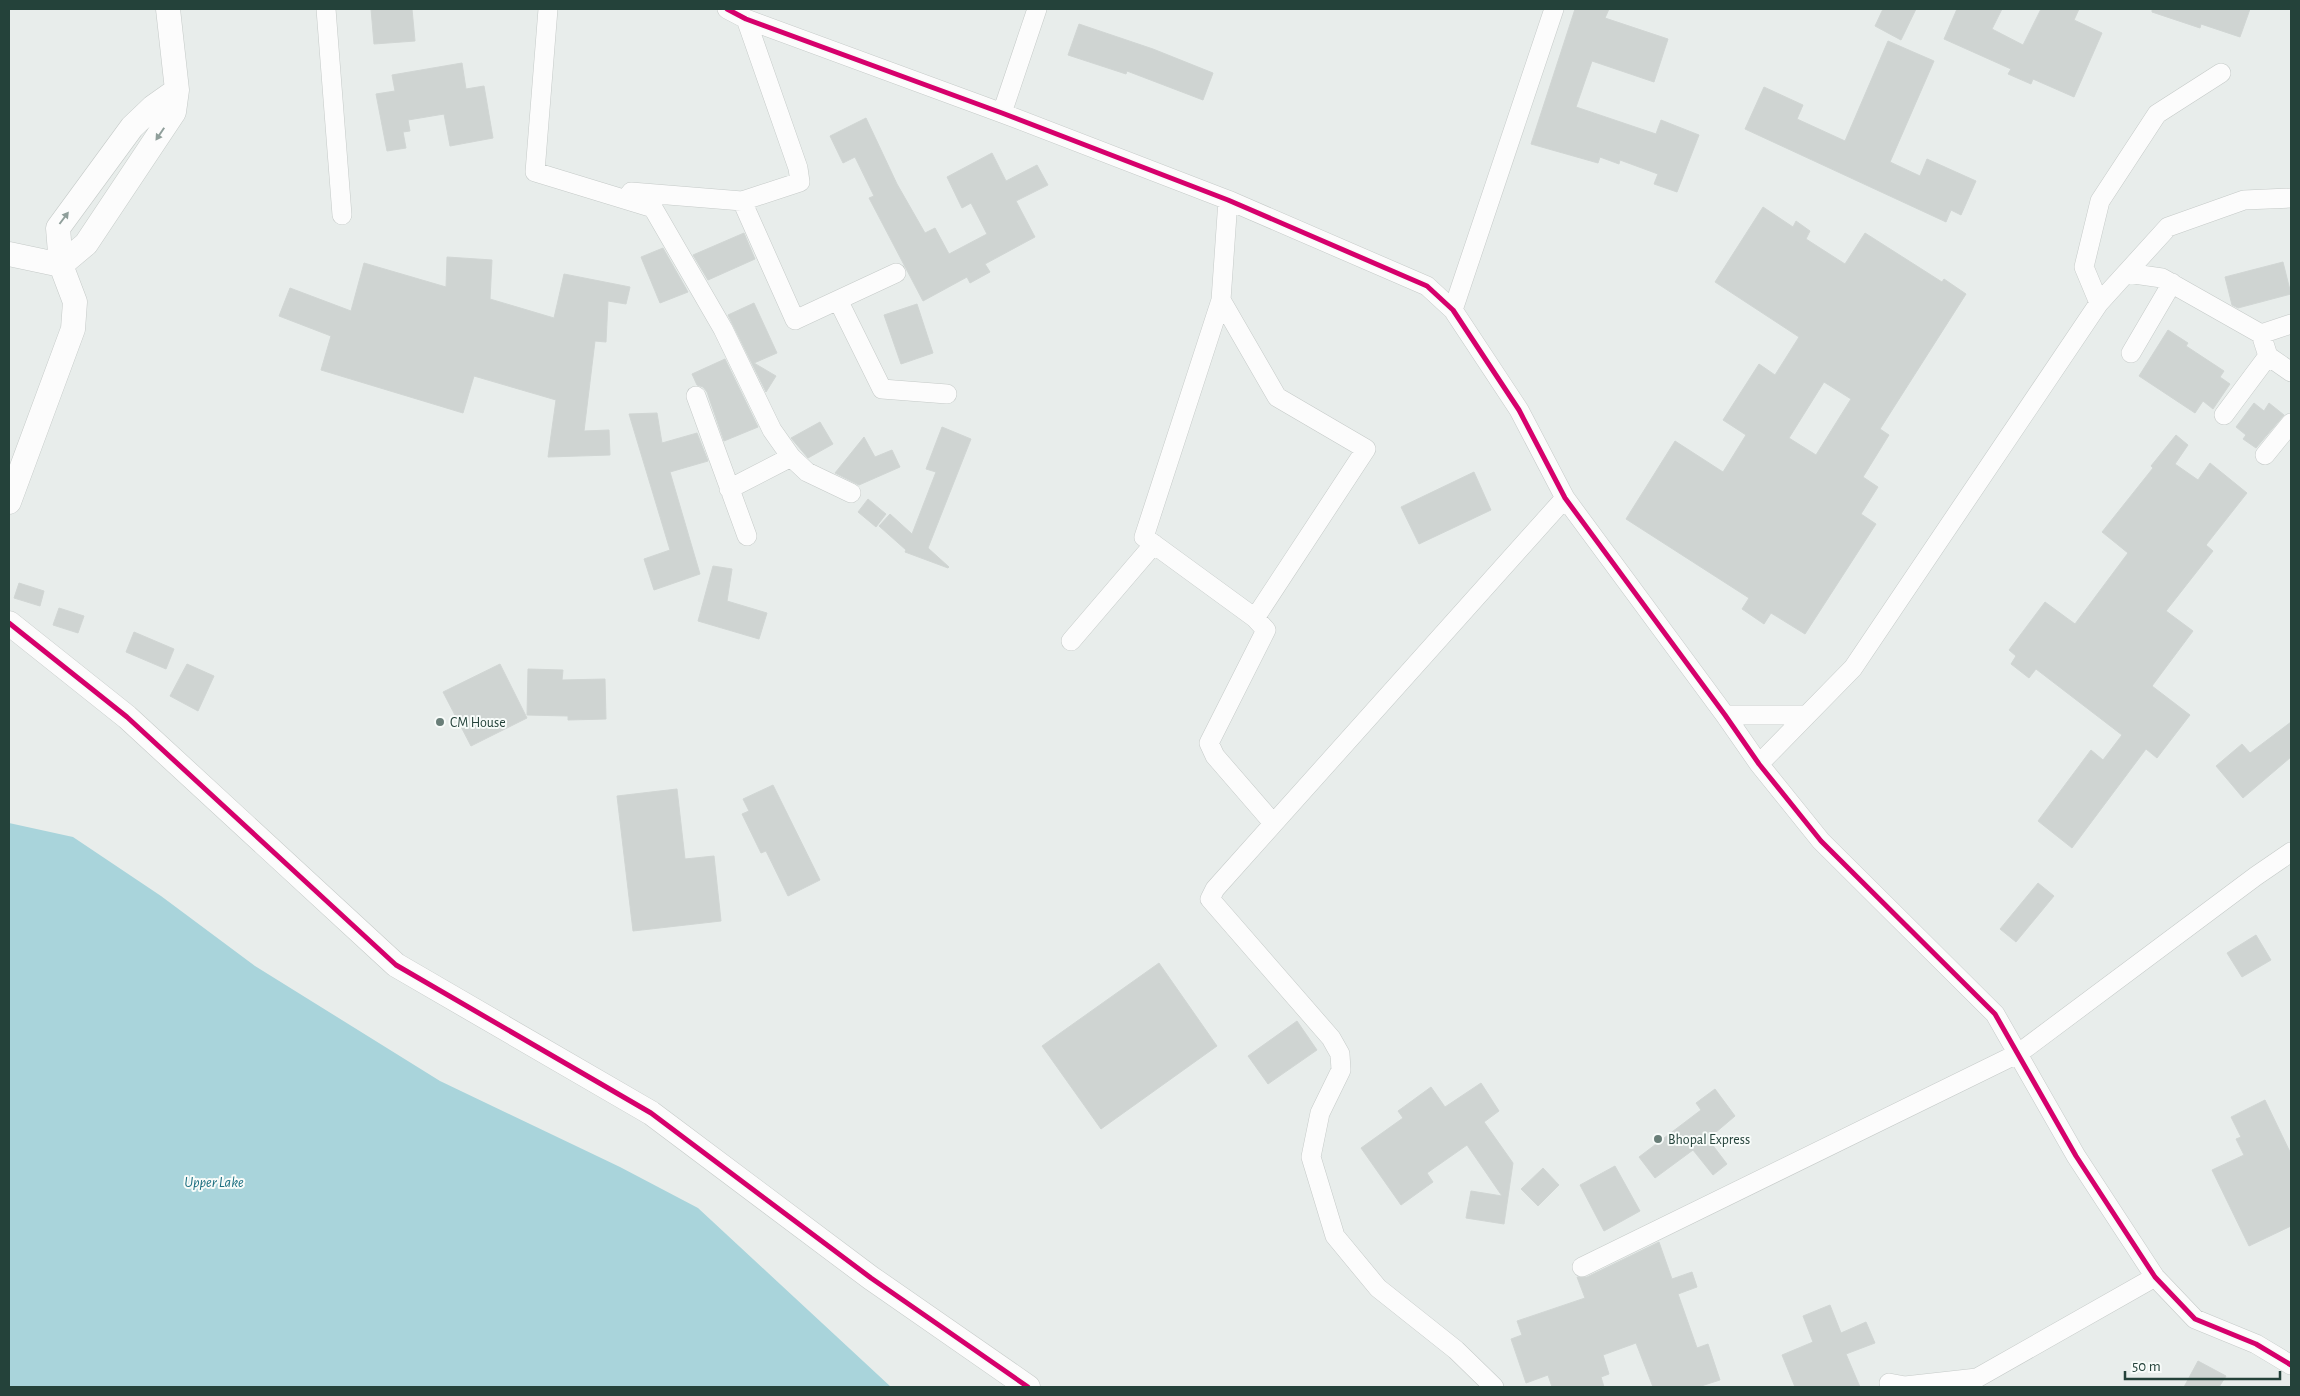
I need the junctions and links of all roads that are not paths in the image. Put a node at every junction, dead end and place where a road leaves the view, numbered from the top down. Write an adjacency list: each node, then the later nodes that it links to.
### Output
1 (168, 9): 9 (street)
2 (326, 9): 15 (street)
3 (548, 9): 11 (street)
4 (727, 9): 7 (street)
5 (1037, 9): 10 (street)
6 (1554, 9): 24 (street)
7 (746, 19): 10 (street); 13 (street)
8 (2221, 73): 23 (street)
9 (177, 90): 17 (street, one-way to 17); 17 (street, one-way to 9)
10 (1002, 114): 14 (street)
11 (594, 190): 13 (street); 35 (street)
12 (2291, 198): 19 (street)
13 (742, 200): 21 (street)
14 (1228, 200): 22 (street); 24 (street)
15 (342, 215)
16 (9, 254): 17 (street)
17 (61, 264): 39 (street)
18 (896, 273): 21 (street)
19 (2127, 273): 20 (street); 23 (street)
20 (2172, 283): 26 (street); 27 (street)
21 (838, 300): 30 (street)
22 (1221, 300): 41 (street); 42 (street)
23 (2099, 304): 46 (street)
24 (1452, 310): 38 (street)
25 (2291, 324): 26 (street)
26 (2261, 334): 28 (street)
27 (2131, 353)
28 (2268, 356): 29 (street); 32 (street)
29 (2291, 372)
30 (947, 394)
31 (696, 396): 36 (street)
32 (2224, 415)
33 (2291, 423): 34 (street)
34 (2266, 455)
35 (791, 457): 36 (street); 37 (street)
36 (729, 489): 40 (street)
37 (851, 493)
38 (1565, 498): 45 (street); 48 (street)
39 (9, 502)
40 (747, 536)
41 (1154, 544): 42 (street); 44 (street)
42 (1255, 618): 48 (street)
43 (9, 623): 55 (street)
44 (1071, 641)
45 (1725, 715): 46 (street); 47 (street)
46 (1807, 715): 47 (street)
47 (1759, 764): 50 (street)
48 (1273, 823): 56 (street)
49 (2291, 852): 50 (street)
50 (2019, 1053): 51 (street); 52 (street)
51 (1582, 1266)
52 (2155, 1276): 53 (street); 54 (street)
53 (2291, 1365)
54 (1888, 1383)
55 (1028, 1387)
56 (1494, 1387)

